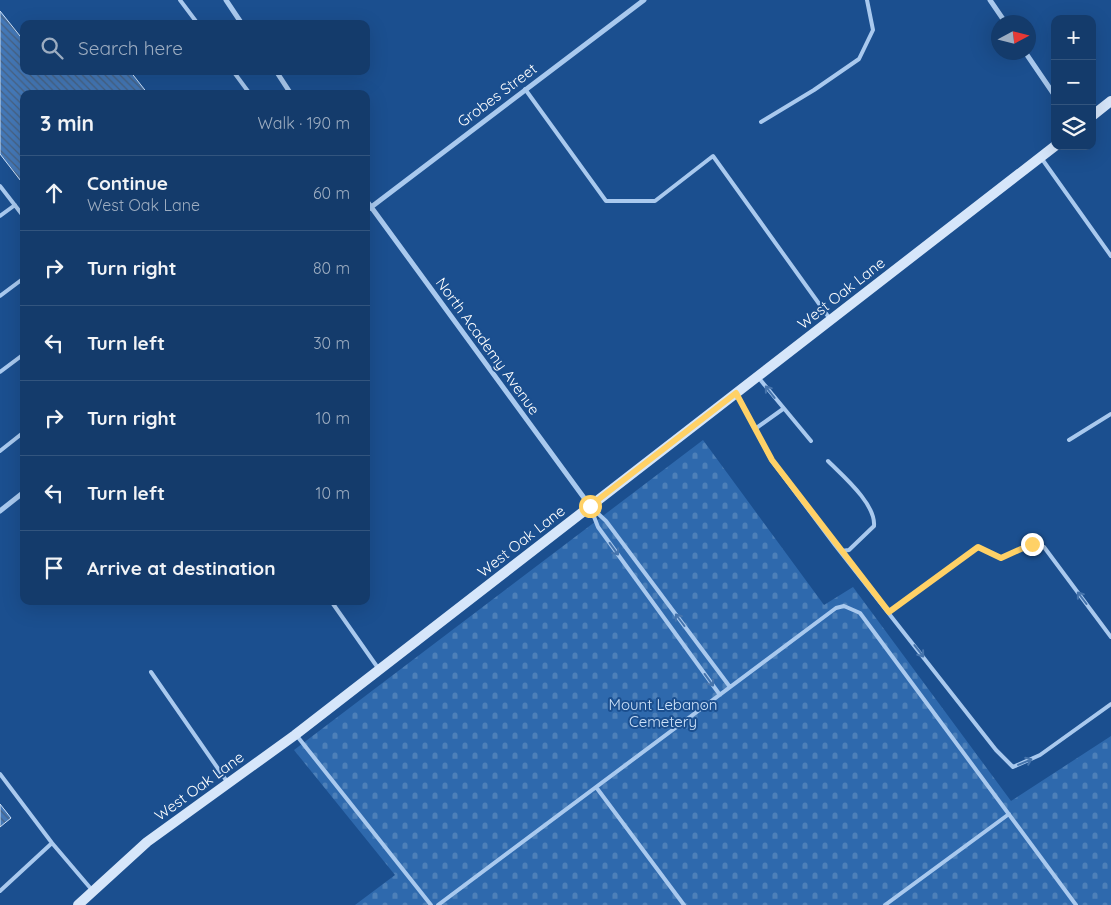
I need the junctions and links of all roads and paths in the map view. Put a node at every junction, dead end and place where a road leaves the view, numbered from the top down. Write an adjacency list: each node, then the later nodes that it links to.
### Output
1 (180, 0): 7 (lane)
2 (226, 0): 8 (street)
3 (644, 0): 14 (street, Grobes Street)
4 (867, 0): 18 (lane)
5 (990, 0): 6 (street)
6 (1000, 15)
7 (195, 20)
8 (239, 20)
9 (1030, 60): 15 (street)
10 (236, 75): 12 (lane)
11 (279, 75): 13 (street)
12 (247, 90)
13 (289, 90)
14 (525, 90): 23 (street, Grobes Street); 29 (lane)
15 (1051, 90)
16 (1111, 102): 17 (main road)
17 (1096, 113)
18 (761, 122)
19 (1051, 149): 20 (main road, West Oak Lane)
20 (1041, 157): 26 (lane); 29 (main road, West Oak Lane)
21 (0, 186): 22 (lane)
22 (15, 205): 24 (lane); 25 (lane)
23 (370, 206): 43 (street, North Academy Avenue)
24 (20, 212)
25 (0, 216)
26 (1111, 256)
27 (20, 281): 28 (lane)
28 (0, 296)
29 (831, 320): 32 (main road, West Oak Lane)
30 (20, 357): 31 (lane)
31 (0, 372)
32 (758, 376): 33 (main road, West Oak Lane); 34 (lane, one-way to 32)
33 (736, 393): 36 (lane); 43 (main road, West Oak Lane)
34 (783, 409): 36 (lane); 39 (lane)
35 (1111, 414): 38 (lane)
36 (755, 430): 45 (lane)
37 (20, 435): 40 (lane)
38 (1069, 440)
39 (811, 441)
40 (0, 451)
41 (828, 461): 45 (lane)
42 (20, 495): 44 (street)
43 (590, 506): 49 (main road, West Oak Lane); 51 (lane, one-way to 43); 52 (lane, one-way to 52)
44 (0, 511)
45 (841, 551): 47 (lane)
46 (334, 605): 49 (lane)
47 (889, 612): 48 (lane, one-way to 47); 53 (lane, one-way to 53)
48 (1111, 637)
49 (379, 670): 54 (main road, West Oak Lane)
50 (152, 672): 56 (lane)
51 (730, 687): 52 (lane); 58 (lane)
52 (720, 695): 57 (lane)
53 (1111, 704)
54 (296, 735): 56 (main road, West Oak Lane); 63 (lane)
55 (0, 774): 59 (lane)
56 (228, 783): 60 (main road, West Oak Lane)
57 (596, 787): 64 (lane); 65 (lane)
58 (1009, 814): 66 (lane); 67 (lane)
59 (52, 843): 60 (lane); 61 (lane)
60 (93, 890): 62 (main road, West Oak Lane)
61 (0, 891)
62 (78, 905)
63 (431, 905)
64 (438, 905)
65 (684, 905)
66 (885, 905)
67 (1076, 905)

